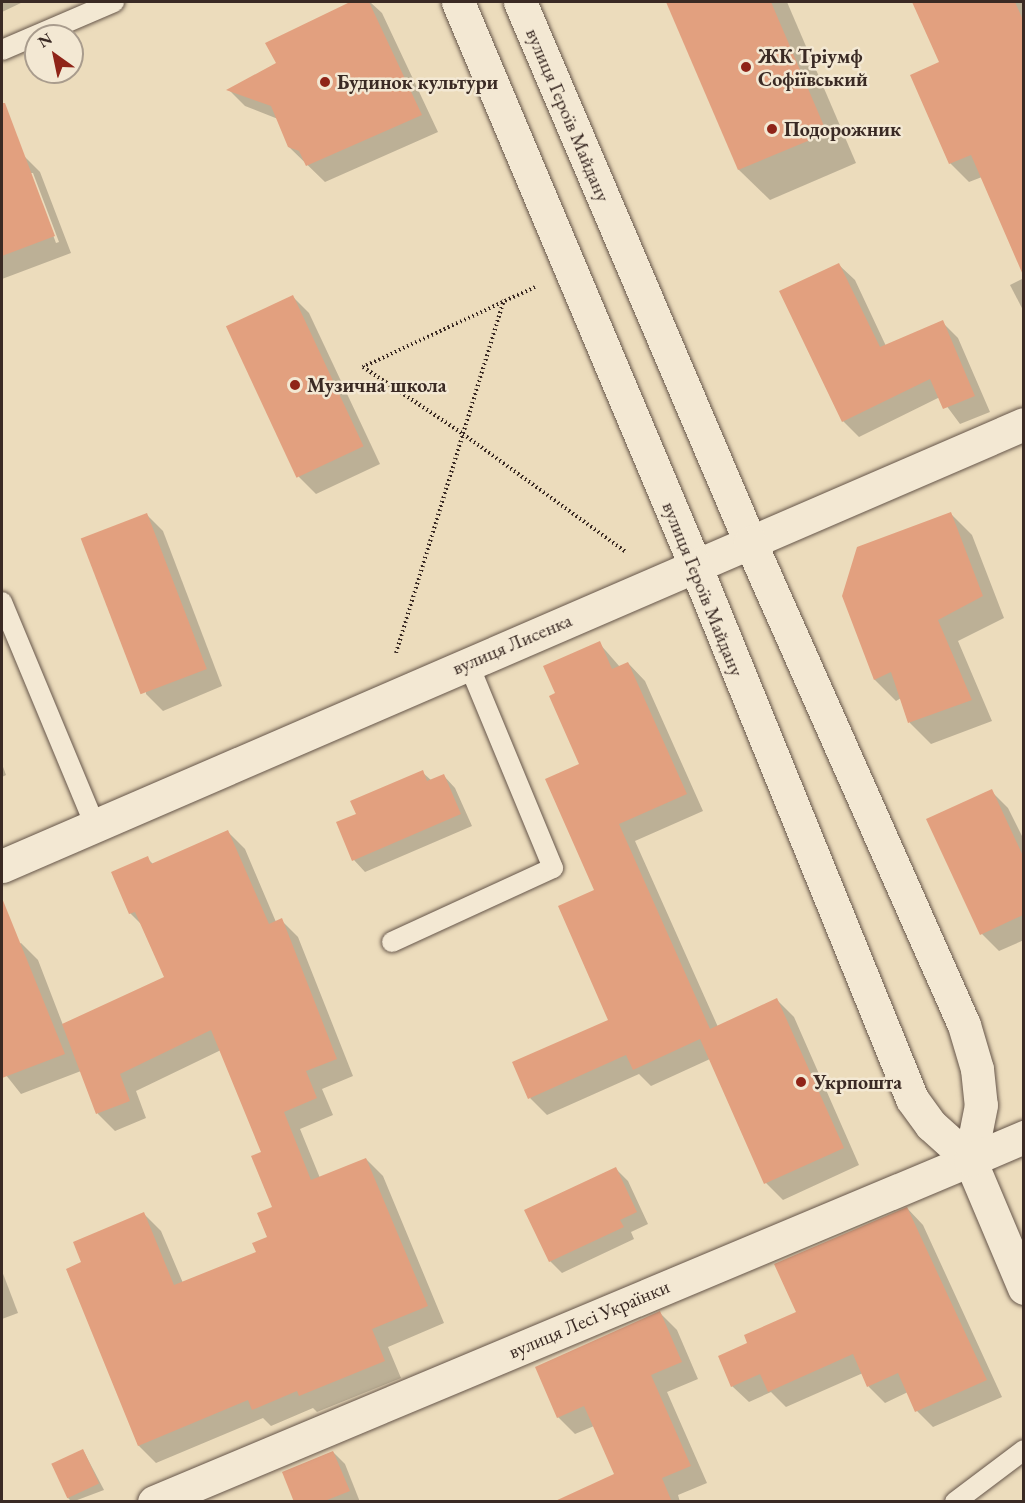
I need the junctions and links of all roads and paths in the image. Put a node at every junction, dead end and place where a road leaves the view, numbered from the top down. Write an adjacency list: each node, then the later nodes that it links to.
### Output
1 (114, 2): 4 (lane)
2 (458, 2): 11 (street, вулиця Героїв Майдану)
3 (520, 2): 9 (street, вулиця Героїв Майдану)
4 (2, 50)
5 (538, 286): 6 (path)
6 (504, 300): 8 (path); 8 (path)
7 (1023, 424): 9 (street, вулиця Лисенка)
8 (463, 434): 10 (path); 13 (path)
9 (750, 542): 11 (street, вулиця Лисенка); 19 (street, вулиця Героїв Майдану)
10 (636, 560)
11 (695, 565): 14 (street, вулиця Лисенка); 19 (street, вулиця Героїв Майдану)
12 (2, 602): 15 (lane)
13 (394, 660)
14 (468, 663): 15 (street, вулиця Лисенка); 17 (lane)
15 (95, 825): 16 (street, вулиця Лисенка)
16 (2, 866)
17 (392, 942)
18 (1023, 1137): 19 (street, вулиця Лесі Українки)
19 (970, 1160): 20 (street, вулиця Героїв Майдану); 22 (street, вулиця Лесі Українки)
20 (1023, 1288)
21 (1023, 1450): 23 (lane)
22 (154, 1502)
23 (955, 1502)

